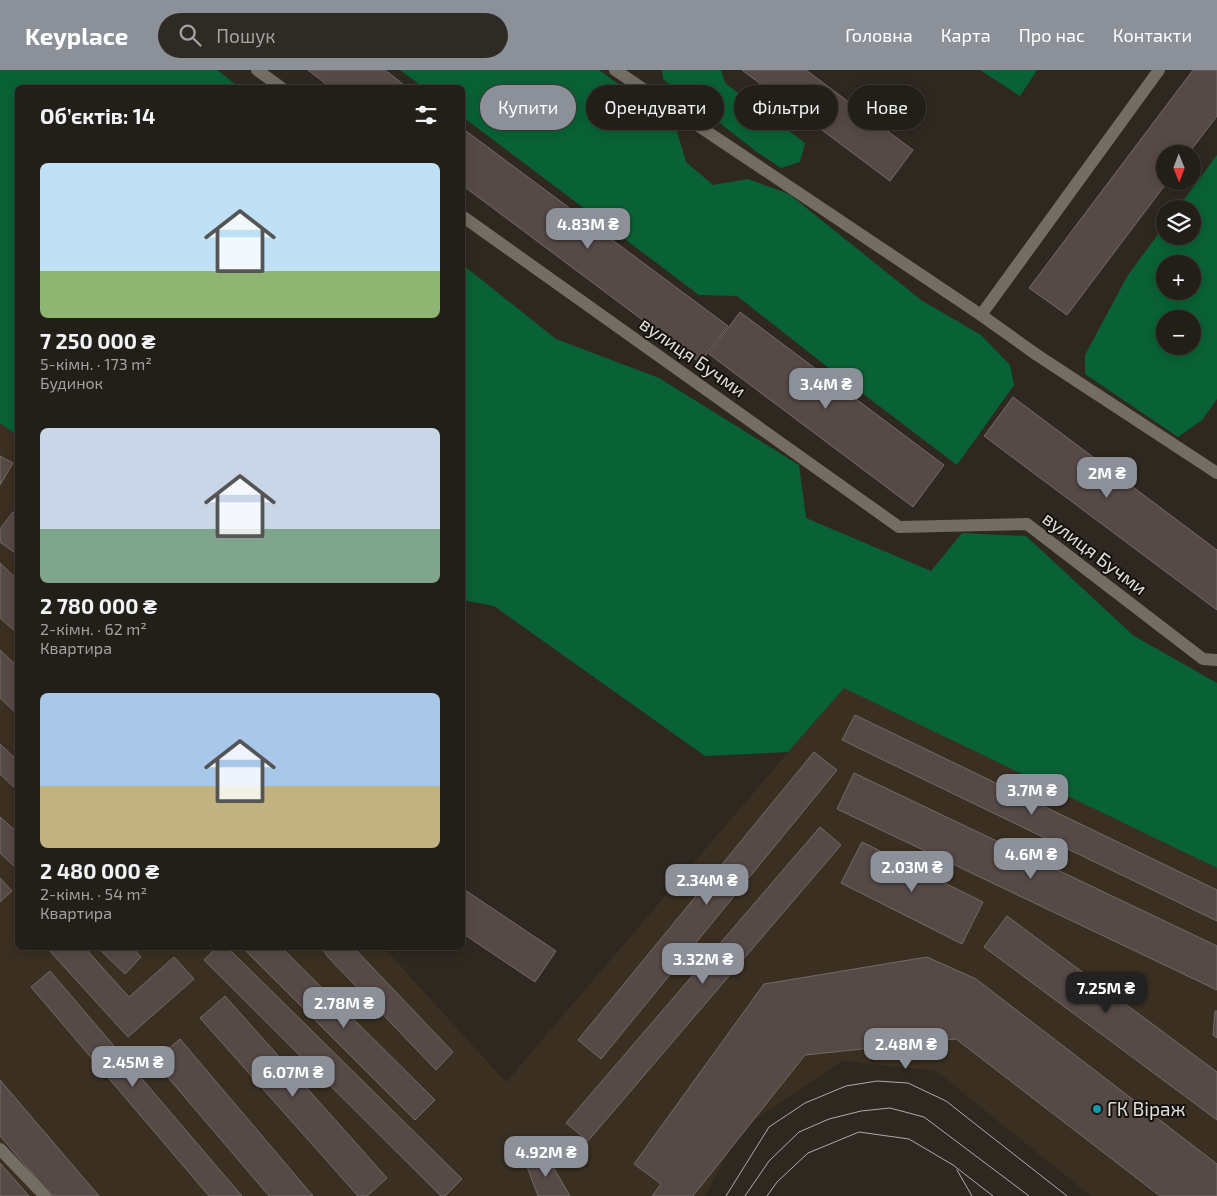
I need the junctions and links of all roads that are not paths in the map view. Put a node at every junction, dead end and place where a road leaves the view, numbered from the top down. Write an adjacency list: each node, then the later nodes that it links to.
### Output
1 (257, 70): 4 (street)
2 (615, 70): 6 (street)
3 (1159, 70): 6 (street)
4 (278, 85)
5 (465, 218): 8 (street, вулиця Бучми)
6 (981, 315): 7 (street)
7 (1217, 473)
8 (1217, 660)
9 (0, 1149): 10 (street)
10 (45, 1196)

